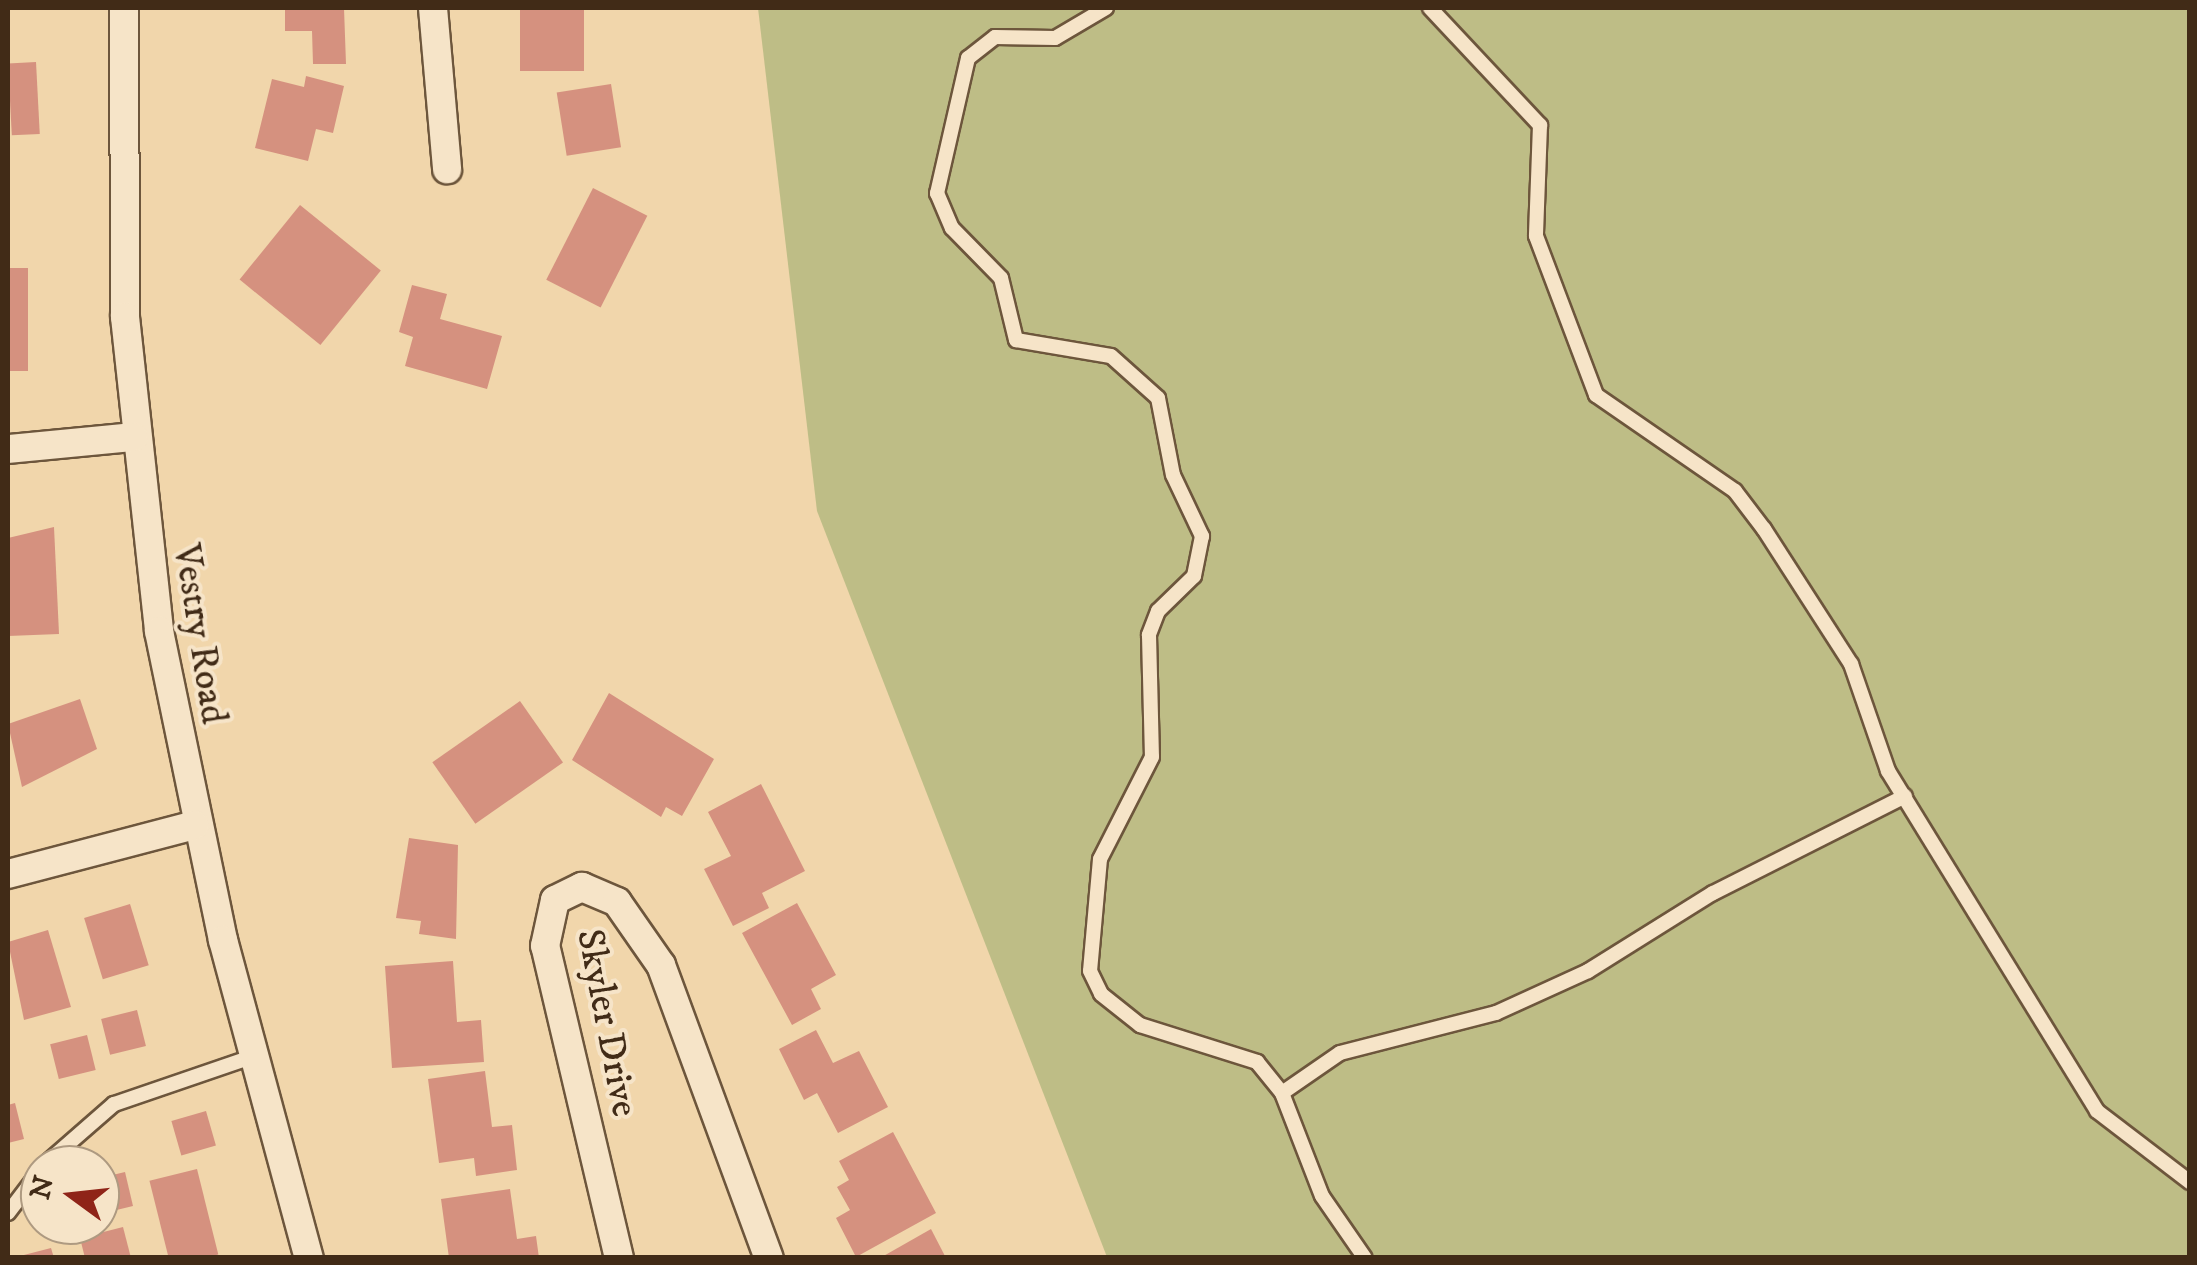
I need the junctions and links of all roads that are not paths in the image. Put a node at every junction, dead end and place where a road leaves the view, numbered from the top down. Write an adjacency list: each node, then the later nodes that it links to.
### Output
1 (124, 8): 6 (street, Vestry Road)
2 (433, 8): 5 (street)
3 (1106, 8): 12 (lane)
4 (1430, 8): 8 (lane)
5 (447, 169)
6 (133, 437): 7 (street); 9 (street, Vestry Road)
7 (8, 449)
8 (1905, 796): 12 (lane); 14 (lane)
9 (195, 825): 10 (street); 11 (street, Vestry Road)
10 (8, 874)
11 (254, 1056): 13 (lane); 15 (street, Vestry Road)
12 (1282, 1092): 18 (lane)
13 (68, 1145)
14 (2190, 1182)
15 (309, 1258)
16 (619, 1258): 17 (street, Skyler Drive)
17 (769, 1258)
18 (1365, 1258)

